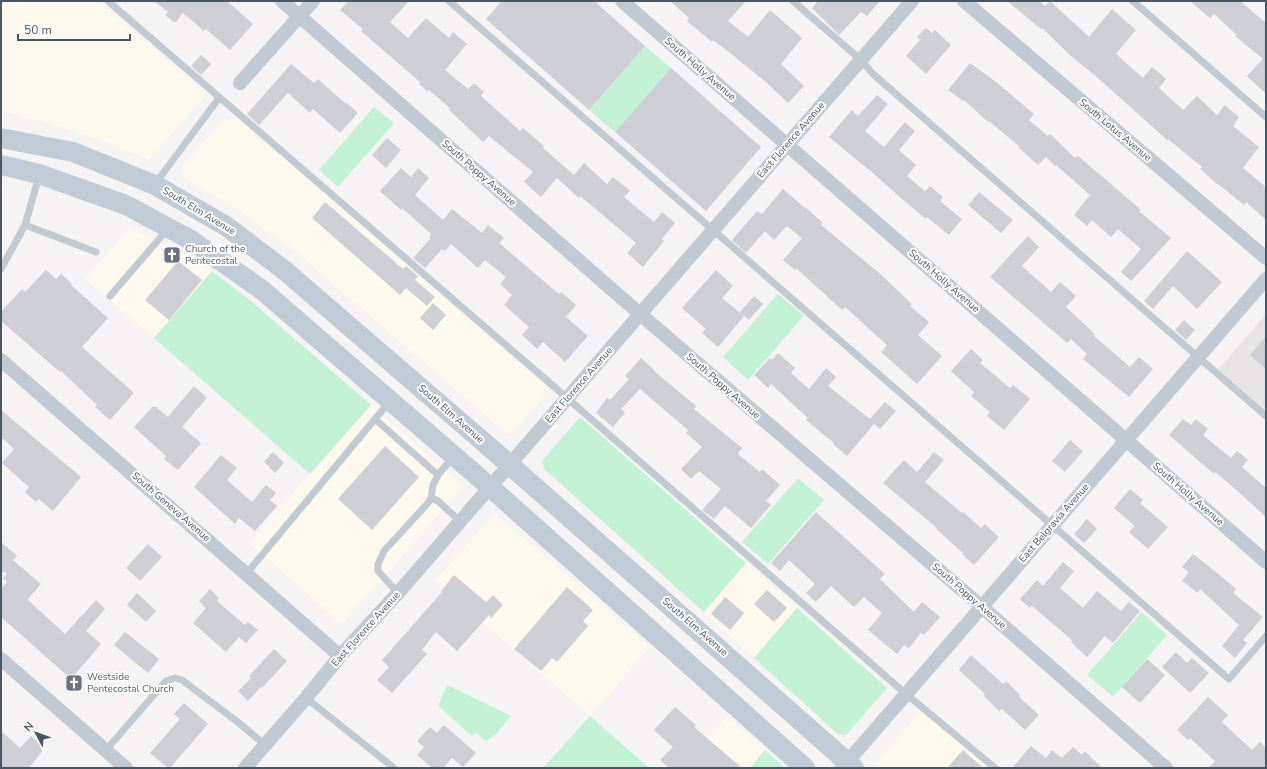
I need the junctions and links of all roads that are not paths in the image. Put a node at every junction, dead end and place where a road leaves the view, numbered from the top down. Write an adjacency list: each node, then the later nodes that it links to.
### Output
1 (108, 1): 13 (lane)
2 (282, 1): 10 (street, South Poppy Avenue)
3 (313, 1): 10 (street)
4 (449, 1): 22 (lane)
5 (622, 1): 16 (street, South Holly Avenue)
6 (793, 1): 11 (lane)
7 (912, 1): 11 (street, East Florence Avenue)
8 (964, 1): 24 (street, South Lotus Avenue)
9 (1133, 1): 14 (lane)
10 (300, 16): 12 (street); 28 (street, South Poppy Avenue)
11 (861, 60): 16 (street, East Florence Avenue); 29 (lane)
12 (240, 83)
13 (220, 98): 19 (lane); 31 (lane)
14 (1266, 116)
15 (1, 138): 19 (main road, South Elm Avenue)
16 (787, 144): 22 (street, East Florence Avenue); 35 (street, South Holly Avenue)
17 (1, 165): 18 (main road)
18 (39, 174): 20 (lane); 21 (main road)
19 (155, 185): 37 (main road, South Elm Avenue)
20 (25, 225): 23 (lane); 25 (lane)
21 (168, 228): 27 (lane); 32 (main road)
22 (713, 230): 28 (street, East Florence Avenue); 42 (lane)
23 (96, 252)
24 (1266, 258)
25 (1, 269)
26 (1266, 279): 29 (street, East Belgravia Avenue)
27 (110, 296)
28 (640, 314): 31 (street, East Florence Avenue); 46 (street, South Poppy Avenue)
29 (1198, 357): 33 (lane); 35 (street, East Belgravia Avenue)
30 (1, 361): 44 (street, South Geneva Avenue)
31 (566, 399): 37 (street, East Florence Avenue); 50 (lane)
32 (391, 401): 34 (lane); 36 (main road)
33 (1266, 416)
34 (375, 420): 38 (lane); 44 (lane)
35 (1126, 440): 42 (street, East Belgravia Avenue); 43 (street, South Holly Avenue)
36 (455, 456): 38 (lane); 39 (main road)
37 (510, 464): 39 (street, East Florence Avenue); 54 (main road, South Elm Avenue)
38 (438, 475): 40 (lane)
39 (490, 487): 41 (street, East Florence Avenue); 58 (main road)
40 (431, 498): 41 (lane); 45 (lane)
41 (460, 521): 45 (street, East Florence Avenue)
42 (1052, 526): 46 (street, East Belgravia Avenue); 47 (lane)
43 (1266, 562)
44 (247, 573): 48 (street, South Geneva Avenue)
45 (398, 593): 48 (street, East Florence Avenue)
46 (982, 607): 50 (street, East Belgravia Avenue); 60 (street, South Poppy Avenue)
47 (1266, 636)
48 (340, 656): 51 (street, East Florence Avenue)
49 (1, 659): 53 (street)
50 (906, 694): 54 (street, East Belgravia Avenue); 59 (lane)
51 (306, 698): 52 (street, East Florence Avenue); 57 (lane)
52 (265, 745): 53 (lane); 56 (street, East Florence Avenue)
53 (106, 750): 55 (street)
54 (848, 766)
55 (126, 768)
56 (245, 768)
57 (394, 768)
58 (805, 768)
59 (995, 768)
60 (1166, 768)

